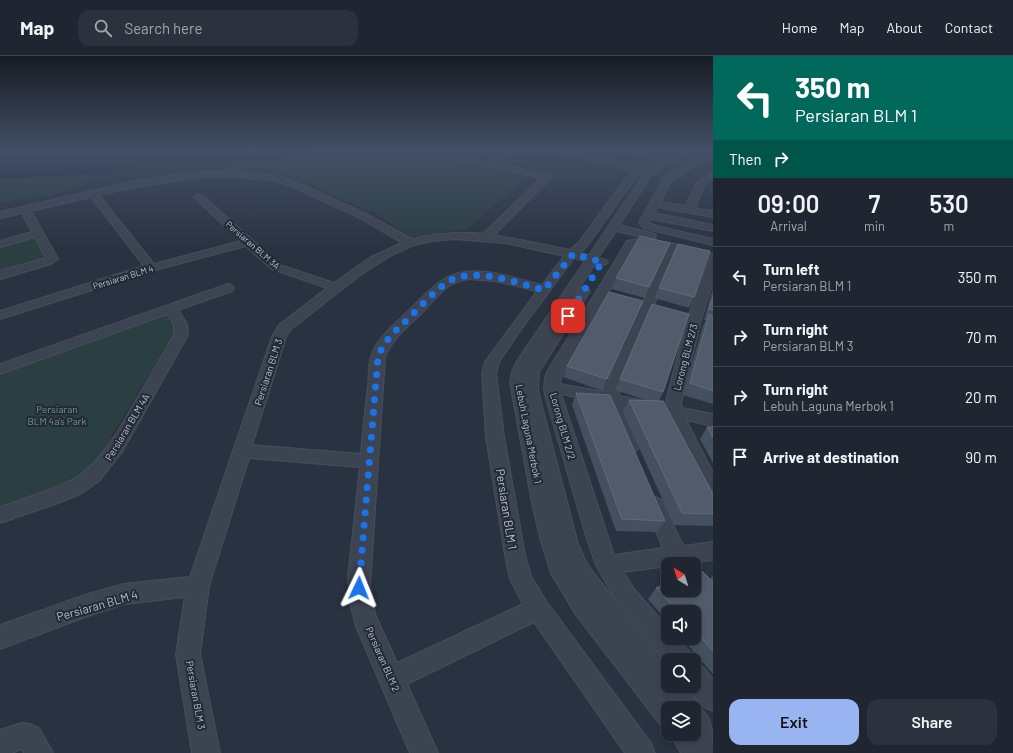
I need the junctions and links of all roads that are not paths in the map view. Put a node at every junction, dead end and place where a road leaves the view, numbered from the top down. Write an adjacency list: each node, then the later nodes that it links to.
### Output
1 (138, 184): 8 (street)
2 (292, 184): 22 (street)
3 (541, 184): 19 (street)
4 (638, 184): 26 (street, Persiaran BLM 1)
5 (641, 184): 16 (street, Lebuh Laguna Merbok 1)
6 (665, 184): 10 (street)
7 (701, 184): 12 (street)
8 (93, 193): 11 (street); 30 (street)
9 (199, 197): 20 (street, Persiaran BLM 3A)
10 (654, 204): 12 (street); 15 (street)
11 (25, 209): 14 (street); 18 (street)
12 (689, 210): 13 (street)
13 (713, 214)
14 (0, 215)
15 (648, 215): 17 (street); 21 (street)
16 (618, 228): 25 (street); 28 (street, Lebuh Laguna Merbok 1)
17 (713, 228)
18 (39, 233): 23 (street); 31 (street)
19 (486, 237): 22 (street, Persiaran BLM 3); 26 (street, Persiaran BLM 3)
20 (248, 242): 30 (street, Persiaran BLM 4); 32 (street, Persiaran BLM 3A)
21 (713, 242)
22 (410, 243): 32 (street, Persiaran BLM 3)
23 (0, 244)
24 (672, 248): 27 (street, Lorong BLM 2/2); 37 (street); 40 (street, Lorong BLM 2/2)
25 (713, 250)
26 (573, 254): 28 (street, Persiaran BLM 3); 34 (street, Persiaran BLM 1)
27 (713, 258)
28 (597, 260): 59 (street, Lebuh Laguna Merbok 1); 65 (street, Lebuh Laguna Merbok 1)
29 (713, 264): 42 (street, Lorong BLM 2/3)
30 (151, 268): 38 (street, Persiaran BLM 4)
31 (0, 275)
32 (336, 287): 44 (street, Persiaran BLM 3)
33 (228, 288): 36 (street)
34 (544, 290): 45 (street, Persiaran BLM 2); 56 (street, Persiaran BLM 1)
35 (632, 303): 37 (street)
36 (170, 309): 39 (street); 49 (street, Persiaran BLM 4A)
37 (654, 309): 41 (street)
38 (0, 315)
39 (0, 369)
40 (552, 387): 41 (street); 53 (street, Lorong BLM 2/2)
41 (612, 399): 42 (street); 46 (street)
42 (674, 412): 43 (street); 48 (street, Lorong BLM 2/3)
43 (713, 420)
44 (242, 451): 45 (street); 55 (street, Persiaran BLM 3)
45 (369, 461): 60 (street, Persiaran BLM 2)
46 (639, 465)
47 (648, 486): 51 (street)
48 (713, 491)
49 (0, 515)
50 (713, 551): 52 (street)
51 (682, 557)
52 (701, 560)
53 (606, 565): 54 (street); 58 (street, Lorong BLM 2/2)
54 (661, 567)
55 (198, 586): 57 (street, Persiaran BLM 4); 71 (street, Persiaran BLM 3)
56 (538, 609): 60 (street); 73 (street, Persiaran BLM 1)
57 (0, 637)
58 (674, 653)
59 (661, 677)
60 (391, 678): 72 (street, Persiaran BLM 2)
61 (701, 684): 63 (street)
62 (674, 693): 64 (street, Lebuh Laguna Merbok 1)
63 (713, 698)
64 (680, 701)
65 (661, 705)
66 (701, 727): 68 (street)
67 (689, 741): 74 (street)
68 (713, 742)
69 (0, 744): 70 (street)
70 (39, 753)
71 (206, 753)
72 (424, 753)
73 (641, 753)
74 (698, 753)

